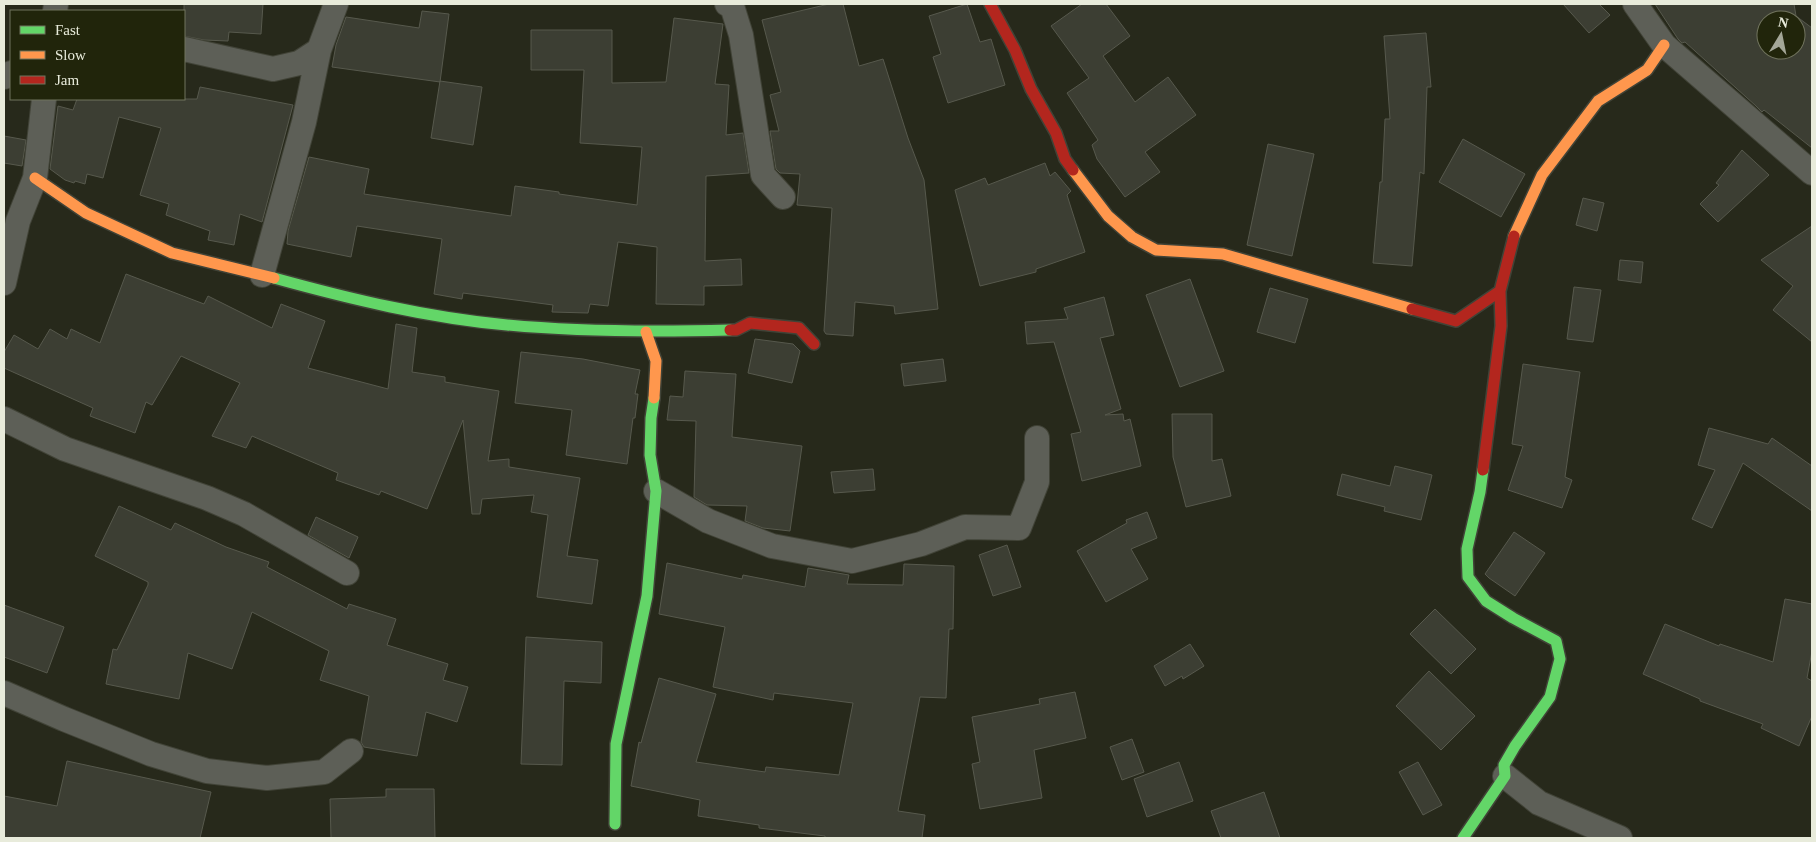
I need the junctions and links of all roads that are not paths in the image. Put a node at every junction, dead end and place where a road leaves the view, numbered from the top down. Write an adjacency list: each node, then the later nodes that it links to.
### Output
1 (336, 4): 7 (street)
2 (728, 4): 11 (street)
3 (1635, 4): 5 (street)
4 (995, 5): 14 (street)
5 (1664, 46): 9 (street); 14 (street)
6 (185, 49): 7 (street)
7 (320, 50): 12 (street)
8 (44, 100): 10 (street)
9 (1811, 170)
10 (35, 178): 12 (street); 13 (street)
11 (783, 197)
12 (262, 275): 15 (street)
13 (4, 283)
14 (1500, 291): 23 (street)
15 (646, 332): 16 (street); 19 (street)
16 (814, 344)
17 (4, 419): 20 (street)
18 (1037, 438): 19 (street)
19 (656, 491): 24 (street)
20 (347, 573)
21 (4, 693): 22 (street)
22 (351, 751)
23 (1505, 776): 25 (street); 26 (street)
24 (615, 824)
25 (1463, 838)
26 (1620, 838)

